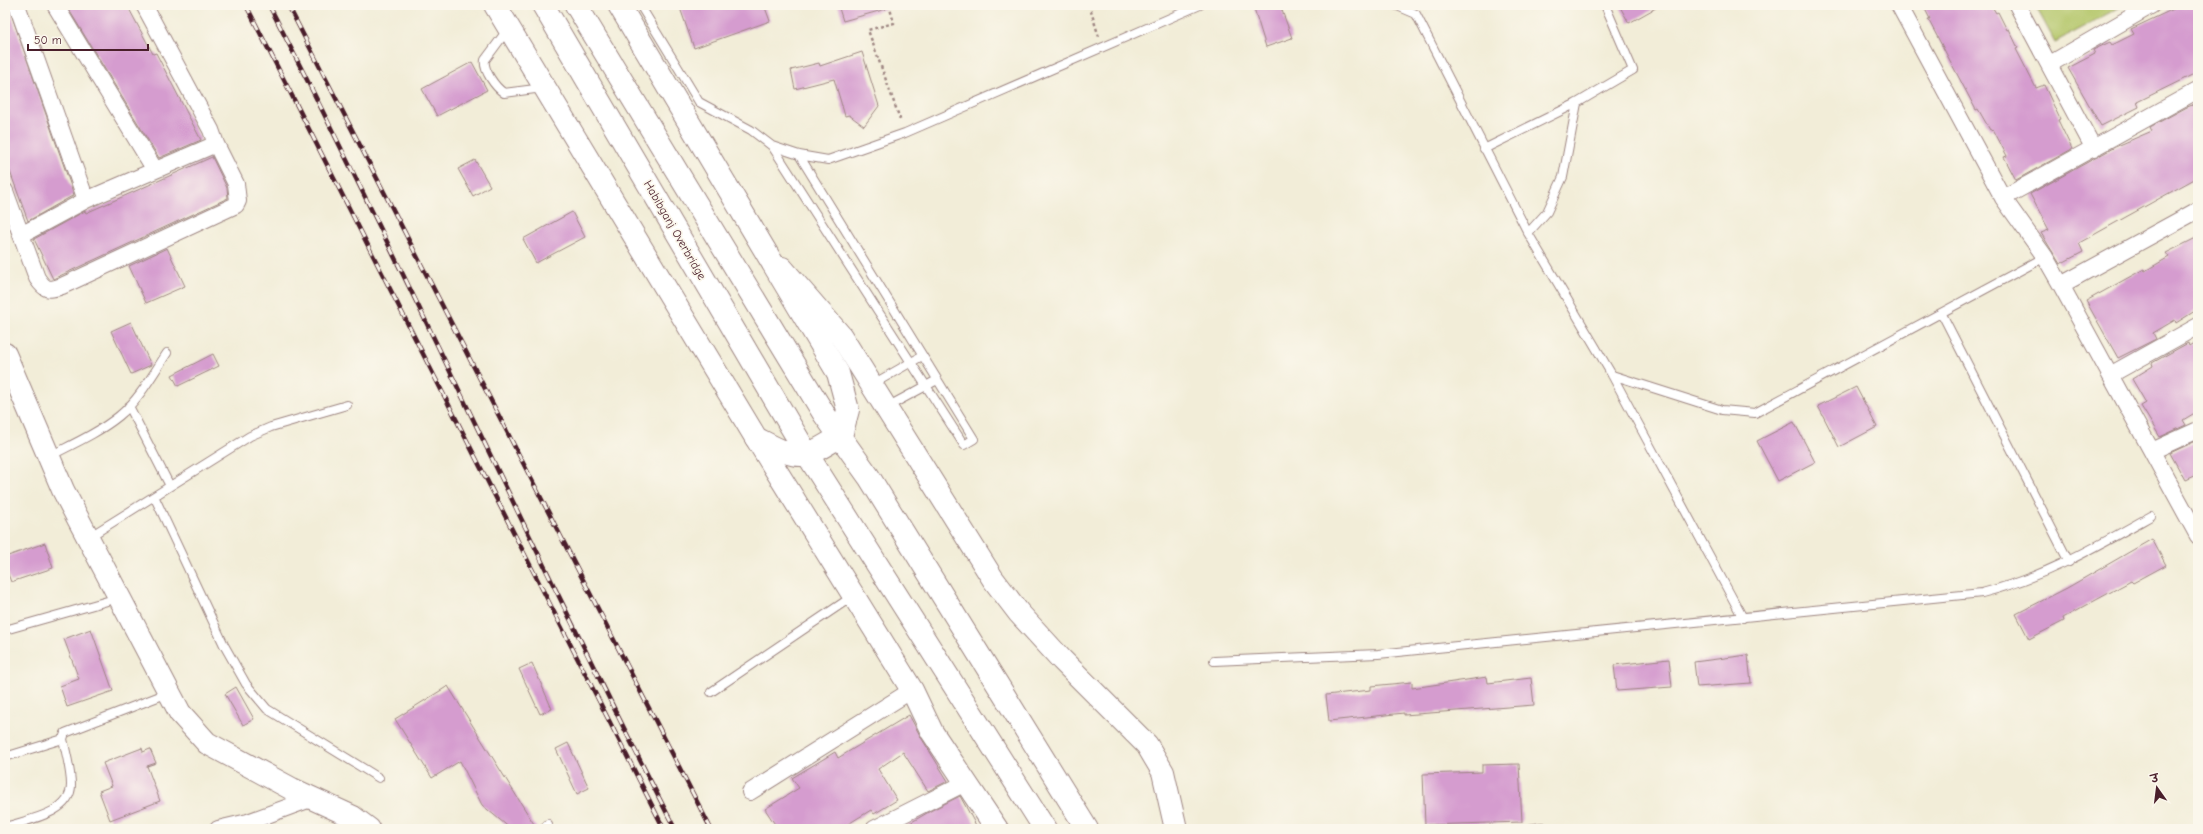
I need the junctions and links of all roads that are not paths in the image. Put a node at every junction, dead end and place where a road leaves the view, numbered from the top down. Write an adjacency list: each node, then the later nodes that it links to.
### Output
1 (17, 5): 28 (street)
2 (55, 5): 25 (street)
3 (144, 5): 20 (street)
4 (495, 5): 15 (main road)
5 (543, 5): 53 (main road, Habibganj Overbridge)
6 (576, 5): 50 (main road)
7 (619, 5): 32 (main road)
8 (640, 5): 21 (lane)
9 (1200, 5): 24 (lane)
10 (1394, 5): 22 (lane)
11 (1605, 5): 19 (lane)
12 (1899, 5): 27 (street)
13 (2017, 5): 16 (street)
14 (2152, 5): 16 (street)
15 (509, 28): 17 (main road); 17 (lane)
16 (2050, 64): 23 (street)
17 (544, 88): 51 (main road)
18 (2198, 90): 23 (street)
19 (1577, 103): 22 (lane); 30 (lane)
20 (216, 144): 25 (street); 31 (street)
21 (772, 146): 24 (lane); 39 (lane)
22 (1484, 149): 30 (lane)
23 (2094, 149): 27 (street)
24 (799, 155): 38 (lane)
25 (155, 170): 28 (street)
26 (5, 191): 31 (street)
27 (2003, 198): 33 (street)
28 (86, 200): 31 (street)
29 (2198, 210): 34 (street)
30 (1528, 233): 41 (lane)
31 (21, 235)
32 (763, 246): 44 (main road); 50 (main road)
33 (2045, 257): 34 (street); 35 (lane)
34 (2061, 284): 42 (street)
35 (1942, 314): 41 (lane); 60 (lane)
36 (2198, 326): 42 (street)
37 (167, 353): 47 (lane)
38 (922, 356): 39 (lane); 43 (lane)
39 (910, 362): 44 (lane); 45 (lane)
40 (7, 364): 54 (main road)
41 (1612, 375): 63 (lane)
42 (2110, 376): 52 (street)
43 (938, 380): 45 (lane); 45 (lane)
44 (872, 385): 48 (main road)
45 (926, 386): 48 (lane)
46 (347, 405): 55 (lane)
47 (129, 406): 54 (lane); 55 (lane)
48 (886, 408): 82 (main road)
49 (2198, 430): 52 (street)
50 (841, 436): 53 (main road); 81 (main road)
51 (756, 438): 53 (main road); 61 (main road)
52 (2152, 451): 58 (street)
53 (807, 454): 80 (main road, Habibganj Overbridge)
54 (49, 457): 59 (main road)
55 (170, 486): 56 (lane)
56 (154, 496): 59 (lane); 71 (lane)
57 (2151, 516): 60 (lane)
58 (2198, 536)
59 (88, 538): 62 (main road)
60 (2069, 562): 63 (lane)
61 (854, 596): 66 (main road); 68 (lane)
62 (119, 597): 64 (lane); 67 (main road)
63 (1743, 618): 65 (lane)
64 (5, 630)
65 (1214, 661)
66 (912, 690): 72 (main road); 73 (street)
67 (169, 692): 69 (lane); 74 (main road)
68 (711, 692)
69 (63, 739): 70 (lane); 75 (lane)
70 (5, 757)
71 (379, 778)
72 (967, 782): 76 (street); 79 (main road)
73 (750, 792)
74 (313, 798): 77 (street); 78 (main road)
75 (5, 827)
76 (877, 828)
77 (218, 829)
78 (369, 829)
79 (997, 829)
80 (1044, 829)
81 (1086, 829)
82 (1176, 829)
83 (1529, 829): 84 (lane)
84 (1544, 829)

